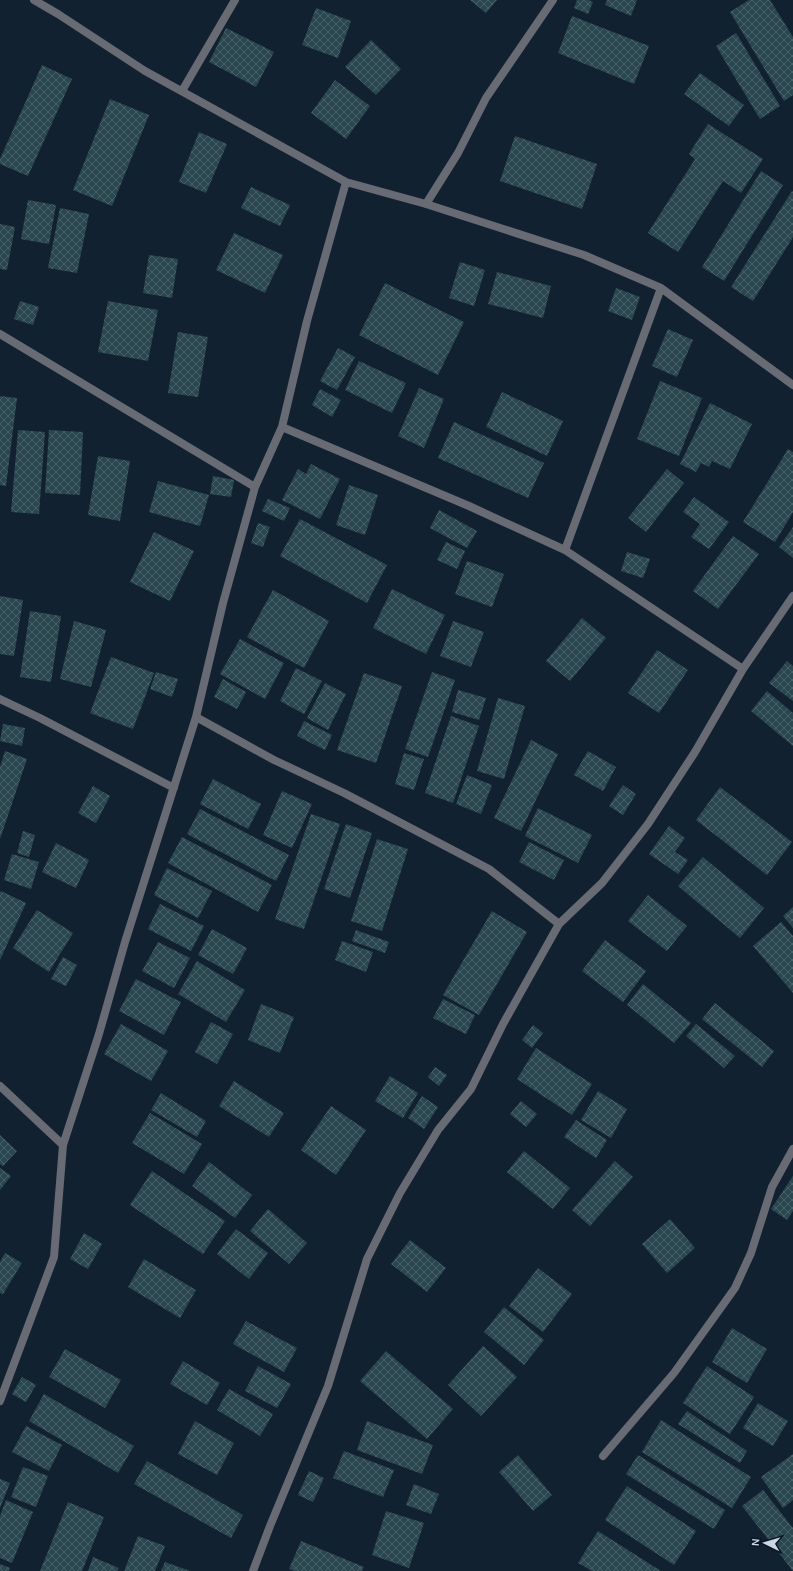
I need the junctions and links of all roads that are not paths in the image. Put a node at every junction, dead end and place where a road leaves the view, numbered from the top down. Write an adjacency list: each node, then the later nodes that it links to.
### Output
1 (34, 0): 4 (street)
2 (235, 0): 4 (street)
3 (553, 0): 6 (street)
4 (182, 91): 5 (street)
5 (346, 182): 6 (street); 10 (street)
6 (426, 204): 7 (street)
7 (661, 288): 9 (street); 12 (street)
8 (0, 334): 11 (street)
9 (793, 385)
10 (282, 427): 11 (street); 12 (street)
11 (255, 487): 16 (street)
12 (566, 550): 14 (street)
13 (793, 596): 14 (street)
14 (743, 670): 18 (street)
15 (0, 699): 17 (street)
16 (196, 717): 17 (street); 18 (street)
17 (174, 788): 20 (street)
18 (559, 924): 24 (street)
19 (0, 1086): 20 (street)
20 (63, 1145): 22 (street)
21 (793, 1149): 23 (street)
22 (0, 1401)
23 (603, 1456)
24 (253, 1571)

